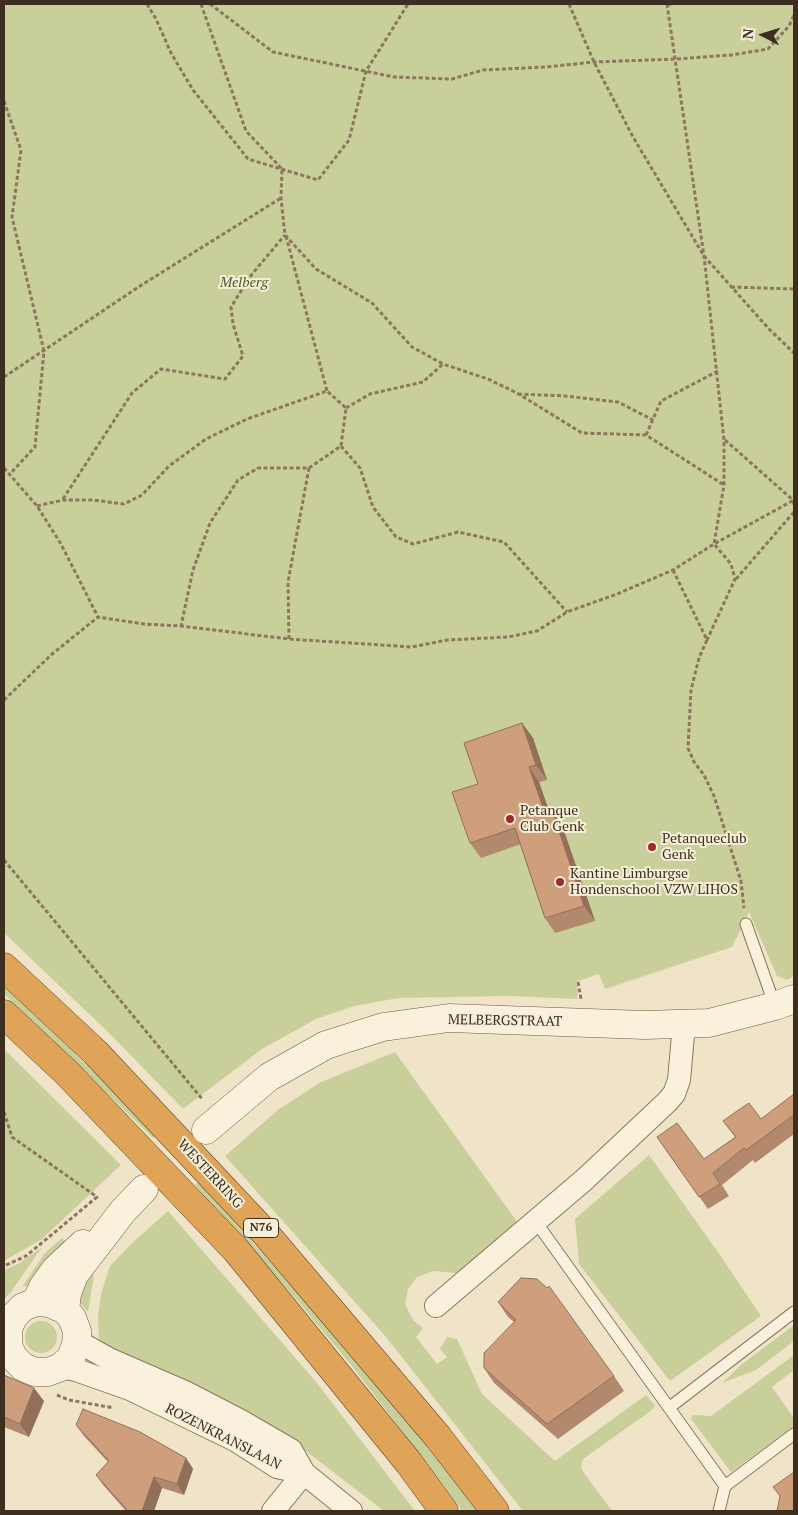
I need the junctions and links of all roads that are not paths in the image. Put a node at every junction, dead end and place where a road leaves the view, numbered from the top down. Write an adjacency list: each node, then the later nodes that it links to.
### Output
1 (746, 924): 3 (lane)
2 (4, 967): 24 (highway, WESTERRING / N76)
3 (785, 1003): 5 (street, MELBERGSTRAAT)
4 (4, 1014): 23 (highway, N76)
5 (684, 1024): 6 (street, MELBERGSTRAAT); 9 (street)
6 (206, 1130)
7 (144, 1189): 8 (street)
8 (123, 1212): 11 (street); 12 (street)
9 (536, 1222): 10 (street); 17 (lane)
10 (436, 1306)
11 (65, 1310): 12 (street); 14 (street)
12 (18, 1312): 15 (street, ROZENKRANSLAAN)
13 (794, 1312): 17 (lane)
14 (78, 1341): 16 (street); 19 (street, ROZENKRANSLAAN)
15 (8, 1355): 16 (street, ROZENKRANSLAAN)
16 (61, 1367): 19 (street, ROZENKRANSLAAN)
17 (670, 1407): 20 (lane)
18 (794, 1434): 20 (lane)
19 (304, 1473): 21 (street); 22 (street)
20 (725, 1486): 25 (lane)
21 (273, 1511)
22 (351, 1511)
23 (444, 1511)
24 (495, 1511)
25 (719, 1511)

